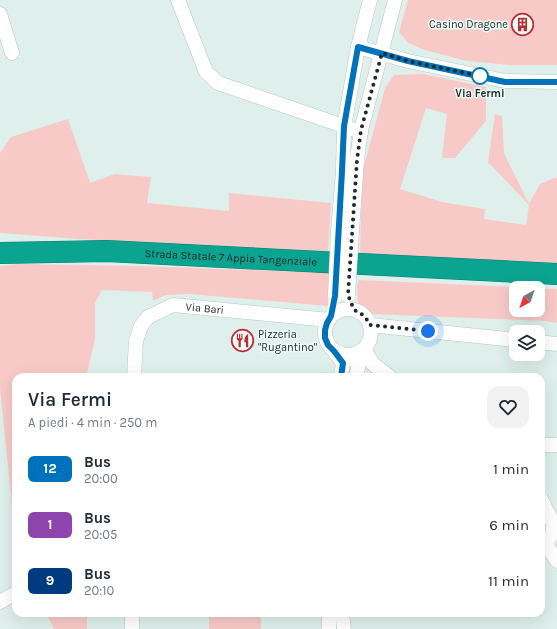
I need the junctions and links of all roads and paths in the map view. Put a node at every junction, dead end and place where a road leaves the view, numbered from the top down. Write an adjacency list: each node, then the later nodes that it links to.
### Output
1 (178, 0): 9 (street)
2 (370, 0): 5 (street)
3 (396, 0): 7 (street)
4 (0, 14): 6 (street)
5 (358, 47): 7 (street); 9 (street)
6 (12, 53)
7 (382, 53): 8 (street); 10 (street)
8 (557, 82)
9 (344, 126): 10 (street); 11 (street)
10 (361, 132): 11 (street)
11 (345, 232): 14 (street, bridge)
12 (0, 253): 13 (highway, Strada Statale 7 Appia Tangenziale)
13 (557, 274)
14 (341, 296): 15 (street); 16 (street)
15 (354, 310): 16 (street); 17 (street)
16 (330, 318): 22 (street); 24 (street, Via Bari)
17 (370, 325): 18 (street); 21 (street)
18 (509, 339)
19 (545, 343): 20 (street)
20 (557, 344)
21 (364, 349): 23 (street); 27 (street)
22 (334, 351): 23 (street); 25 (street)
23 (350, 356): 26 (street)
24 (134, 373)
25 (342, 373)
26 (357, 373)
27 (385, 373)
28 (545, 445): 29 (street)
29 (557, 445)
30 (545, 508): 31 (street)
31 (545, 543)
32 (545, 547): 33 (street)
33 (557, 561)
34 (12, 596): 35 (street)
35 (0, 602)
36 (132, 617): 39 (street)
37 (329, 617): 40 (street)
38 (342, 617): 41 (street)
39 (132, 629)
40 (329, 629)
41 (344, 629)

